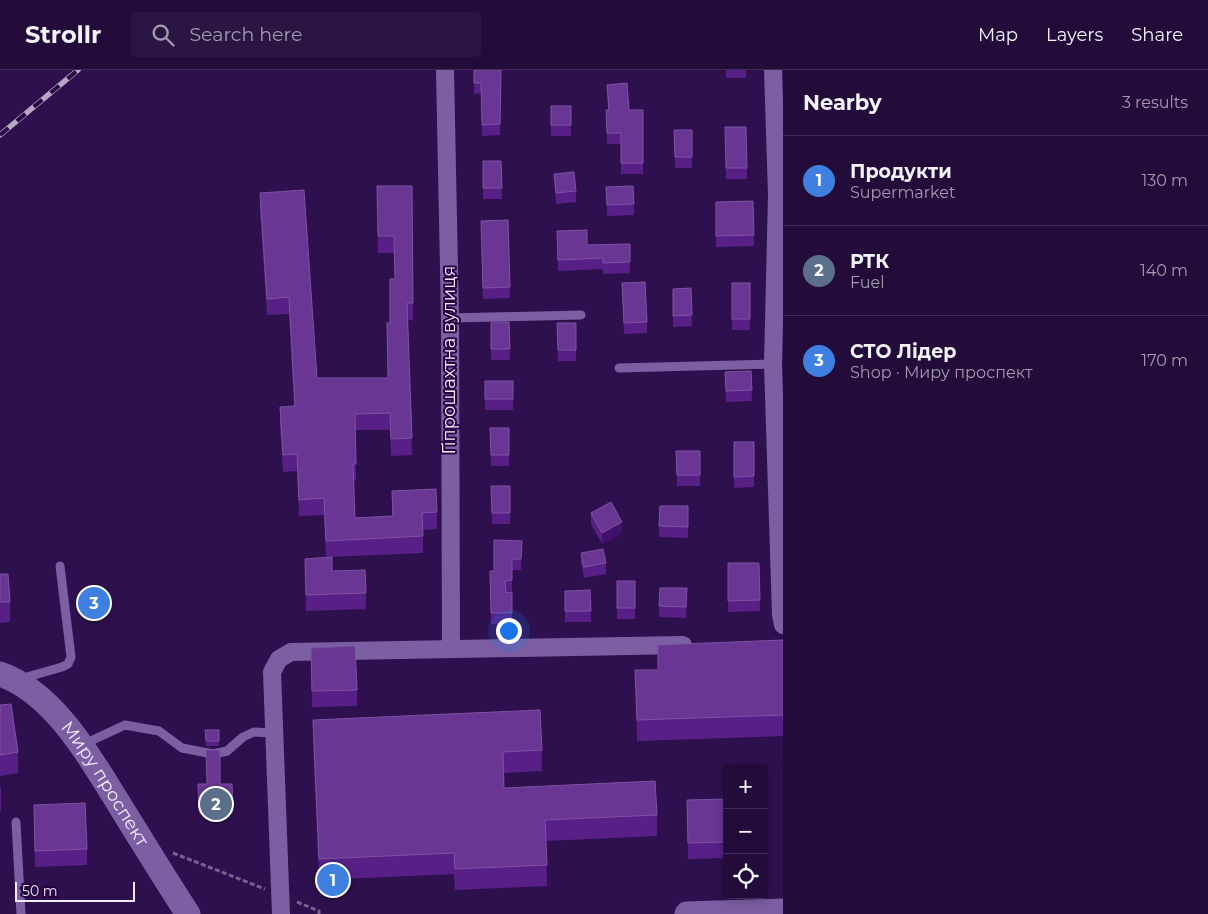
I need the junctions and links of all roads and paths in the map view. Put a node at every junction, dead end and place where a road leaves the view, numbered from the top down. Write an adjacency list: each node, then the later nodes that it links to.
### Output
1 (445, 70): 4 (street, Гіпрошахтна вулиця)
2 (773, 70): 5 (street)
3 (582, 316): 4 (lane)
4 (450, 318): 10 (street, Гіпрошахтна вулиця)
5 (773, 364): 6 (lane); 8 (street)
6 (619, 368)
7 (60, 566): 11 (lane)
8 (783, 624)
9 (695, 645): 10 (street)
10 (451, 649): 12 (street)
11 (9, 677): 13 (main road, Миру проспект)
12 (274, 733): 13 (lane); 16 (street)
13 (82, 745): 19 (main road, Миру проспект)
14 (16, 822): 18 (lane)
15 (167, 845): 16 (path)
16 (281, 895): 20 (street); 21 (path)
17 (783, 911): 22 (main road)
18 (21, 914)
19 (188, 914)
20 (281, 914)
21 (319, 914)
22 (687, 914)

